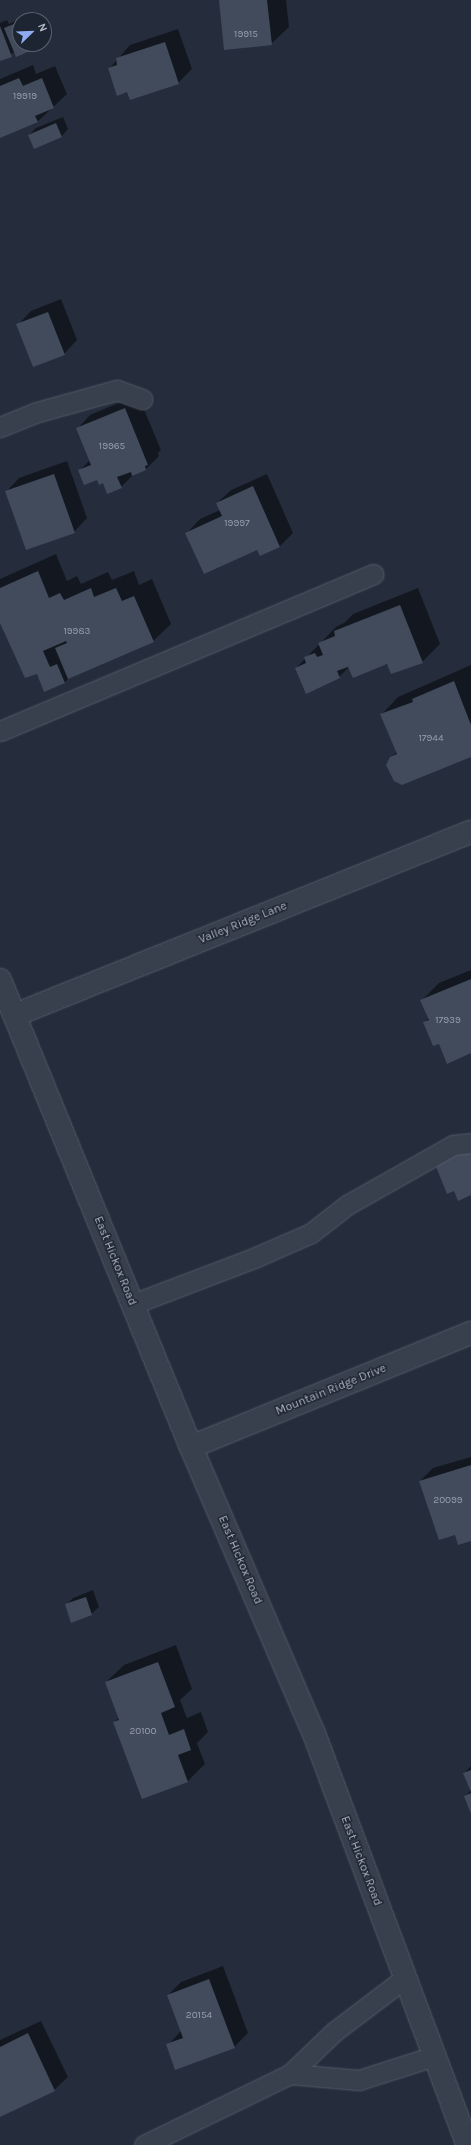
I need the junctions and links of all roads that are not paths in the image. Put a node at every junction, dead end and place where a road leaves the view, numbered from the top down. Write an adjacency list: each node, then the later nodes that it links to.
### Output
1 (142, 399): 2 (lane)
2 (0, 427)
3 (373, 574): 4 (lane)
4 (0, 731)
5 (471, 832): 7 (street, Valley Ridge Lane)
6 (0, 980): 7 (street, East Hickox Road)
7 (15, 1015): 9 (street, East Hickox Road)
8 (471, 1143): 9 (lane)
9 (132, 1304): 11 (street, East Hickox Road)
10 (471, 1333): 11 (street, Mountain Ridge Drive)
11 (191, 1448): 12 (street, East Hickox Road)
12 (405, 1978): 13 (street, East Hickox Road); 14 (lane)
13 (434, 2056): 14 (lane); 16 (street, East Hickox Road)
14 (290, 2074): 15 (lane)
15 (144, 2145)
16 (468, 2145)

